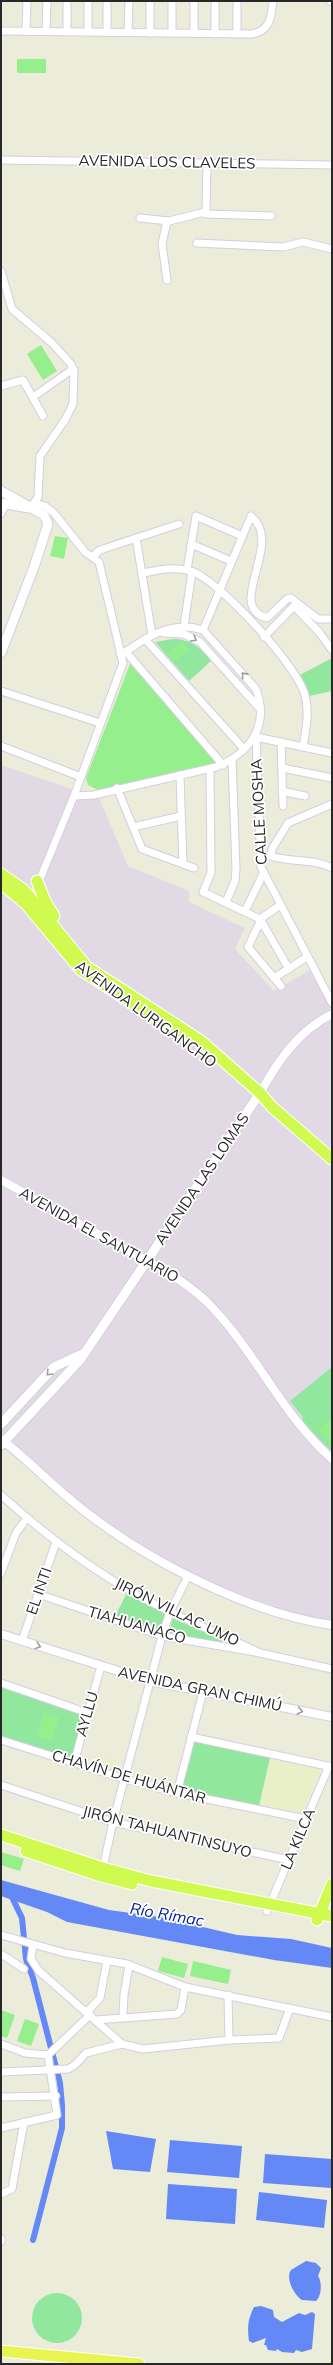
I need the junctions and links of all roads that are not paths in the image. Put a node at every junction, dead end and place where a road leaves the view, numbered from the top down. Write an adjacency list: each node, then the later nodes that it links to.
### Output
1 (27, 1): 14 (street)
2 (47, 1): 15 (street)
3 (67, 1): 16 (street)
4 (88, 1): 17 (street)
5 (107, 1): 18 (street)
6 (129, 1): 19 (street)
7 (150, 1): 20 (street)
8 (172, 1): 21 (street)
9 (194, 1): 22 (street)
10 (215, 1): 23 (street)
11 (237, 1): 24 (street)
12 (273, 1): 24 (street)
13 (1, 31): 14 (street)
14 (26, 31): 15 (street)
15 (46, 31): 16 (street)
16 (67, 32): 17 (street)
17 (88, 32): 18 (street)
18 (107, 32): 19 (street)
19 (128, 32): 20 (street)
20 (150, 33): 21 (street)
21 (172, 33): 22 (street)
22 (194, 33): 23 (street)
23 (215, 34): 24 (street)
24 (237, 34)
25 (1, 160): 26 (street, AVENIDA LOS CLAVELES)
26 (207, 163): 27 (street, AVENIDA LOS CLAVELES); 28 (street)
27 (332, 165)
28 (205, 212): 29 (street); 31 (street)
29 (271, 216)
30 (140, 218): 31 (street)
31 (167, 221): 35 (street)
32 (198, 243): 33 (street)
33 (332, 249)
34 (1, 271): 36 (street)
35 (167, 280)
36 (73, 368): 38 (street); 42 (street)
37 (1, 386): 38 (street)
38 (33, 397): 39 (street)
39 (43, 416)
40 (1, 492): 42 (main road)
41 (3, 503): 42 (main road); 43 (street)
42 (33, 505): 48 (street); 59 (main road)
43 (1, 514)
44 (179, 524): 46 (street)
45 (242, 536): 47 (street); 49 (street); 53 (street)
46 (136, 538): 48 (street); 51 (street)
47 (191, 544): 49 (street); 50 (street)
48 (92, 557): 60 (street)
49 (231, 561): 52 (street)
50 (189, 571): 51 (street); 52 (street); 54 (street)
51 (143, 573): 56 (street)
52 (219, 589): 55 (street); 57 (street)
53 (332, 619)
54 (184, 626): 55 (street); 56 (street)
55 (203, 630): 62 (street, CALLE MOSHA, one-way to 55)
56 (151, 636): 60 (street); 62 (street, one-way to 62); 68 (street)
57 (264, 637): 58 (street); 67 (street)
58 (331, 647)
59 (1, 653)
60 (123, 653): 63 (street); 71 (street)
61 (1, 691): 63 (street)
62 (260, 709): 64 (street, CALLE MOSHA)
63 (100, 723): 75 (street)
64 (256, 737): 65 (street); 68 (street); 89 (street, CALLE MOSHA)
65 (281, 742): 67 (street); 72 (street)
66 (1, 746): 75 (street)
67 (304, 747): 69 (street)
68 (244, 748): 70 (street)
69 (332, 753)
70 (232, 760): 71 (street); 92 (street)
71 (223, 764): 73 (street)
72 (282, 768): 76 (street); 78 (street)
73 (210, 769): 74 (street); 92 (street)
74 (180, 775): 77 (street); 83 (street)
75 (81, 777): 79 (street)
76 (332, 778)
77 (117, 788): 79 (street); 84 (street)
78 (282, 792): 80 (street); 82 (street)
79 (74, 796): 90 (street)
80 (305, 796)
81 (332, 804): 87 (street)
82 (283, 806)
83 (181, 816): 84 (street); 85 (street)
84 (133, 827): 85 (street)
85 (183, 864): 86 (street)
86 (194, 868)
87 (332, 868)
88 (1, 874): 93 (main road, AVENIDA LURIGANCHO)
89 (263, 874): 94 (street, CALLE MOSHA); 95 (street)
90 (37, 882): 93 (street); 97 (main road)
91 (1, 883): 93 (main road, AVENIDA LURIGANCHO)
92 (226, 902): 95 (street)
93 (30, 903): 97 (main road, AVENIDA LURIGANCHO); 102 (main road, AVENIDA LURIGANCHO)
94 (279, 906): 96 (street); 98 (street, CALLE MOSHA)
95 (245, 911): 96 (street)
96 (260, 919): 99 (street); 100 (street)
97 (67, 943): 102 (main road, AVENIDA LURIGANCHO)
98 (307, 957): 99 (street); 103 (street, CALLE MOSHA)
99 (289, 969): 100 (street)
100 (274, 978): 101 (street)
101 (281, 986)
102 (135, 1003): 105 (main road, AVENIDA LURIGANCHO)
103 (332, 1003)
104 (332, 1014): 105 (street, AVENIDA LAS LOMAS)
105 (261, 1097): 106 (main road, AVENIDA LURIGANCHO); 108 (main road, AVENIDA LAS LOMAS)
106 (332, 1159)
107 (1, 1180): 108 (street, AVENIDA EL SANTUARIO)
108 (146, 1260): 109 (main road, AVENIDA LAS LOMAS); 114 (street, AVENIDA EL SANTUARIO)
109 (82, 1354): 110 (main road, one-way to 110); 112 (main road, AVENIDA LAS LOMAS)
110 (10, 1415): 111 (main road); 112 (main road)
111 (1, 1424)
112 (19, 1424): 113 (main road, AVENIDA LAS LOMAS)
113 (2, 1442): 119 (street)
114 (332, 1459)
115 (1, 1495): 116 (street, JIRÓN VILLAC UMO)
116 (27, 1518): 117 (street, JIRÓN VILLAC UMO); 118 (street)
117 (56, 1542): 120 (street, EL INTI); 121 (street, JIRÓN VILLAC UMO)
118 (1, 1572)
119 (188, 1576): 121 (street); 122 (street)
120 (38, 1594): 124 (street, TIAHUANACO); 125 (street, EL INTI)
121 (170, 1612): 124 (street); 126 (street, JIRÓN VILLAC UMO)
122 (332, 1625)
123 (1, 1634): 125 (street, AVENIDA GRAN CHIMÚ)
124 (162, 1636): 126 (street, TIAHUANACO); 129 (street)
125 (22, 1641): 127 (street, AVENIDA GRAN CHIMÚ, one-way to 127)
126 (260, 1653): 128 (street, TIAHUANACO)
127 (101, 1666): 129 (street, AVENIDA GRAN CHIMÚ); 132 (street, AYLLU)
128 (332, 1669)
129 (150, 1681): 131 (street, AVENIDA GRAN CHIMÚ); 138 (street)
130 (1, 1683): 132 (street)
131 (203, 1692): 133 (street, AVENIDA GRAN CHIMÚ, one-way to 133); 134 (street)
132 (88, 1713): 136 (street, AYLLU)
133 (332, 1717)
134 (191, 1738): 137 (street); 140 (street)
135 (1, 1740): 136 (street, CHAVÍN DE HUÁNTAR)
136 (74, 1763): 138 (street, CHAVÍN DE HUÁNTAR)
137 (330, 1767): 141 (street, LA KILCA)
138 (125, 1779): 140 (street, CHAVÍN DE HUÁNTAR); 142 (street)
139 (1, 1785): 142 (street, JIRÓN TAHUANTINSUYO)
140 (177, 1793): 141 (street, CHAVÍN DE HUÁNTAR)
141 (306, 1819): 145 (street, LA KILCA)
142 (113, 1822): 145 (street, JIRÓN TAHUANTINSUYO); 146 (street)
143 (1, 1835): 146 (main road)
144 (1, 1843): 148 (main road)
145 (289, 1860): 148 (street, LA KILCA)
146 (103, 1868): 148 (main road)
147 (332, 1884): 150 (main road)
148 (269, 1908): 150 (main road)
149 (332, 1916): 150 (main road)
150 (318, 1917): 151 (main road)
151 (332, 1923)
152 (1, 1935): 153 (street)
153 (32, 1944): 155 (street); 161 (street)
154 (1, 1954): 157 (street)
155 (107, 1961): 156 (street); 161 (street)
156 (129, 1965): 158 (street); 162 (street)
157 (24, 1969)
158 (185, 1987): 159 (street); 162 (street)
159 (228, 1995): 160 (street); 165 (street)
160 (290, 2008): 163 (street); 165 (street)
161 (88, 2013): 164 (street); 168 (street)
162 (124, 2016): 164 (street)
163 (332, 2017)
164 (96, 2020): 167 (street)
165 (229, 2040): 167 (street)
166 (1, 2044): 168 (street)
167 (122, 2044): 169 (street)
168 (51, 2052): 169 (street)
169 (52, 2070): 170 (street); 171 (street)
170 (1, 2072)
171 (56, 2096): 172 (street); 173 (street)
172 (1, 2097)
173 (24, 2122): 174 (street); 175 (street)
174 (1, 2128)
175 (1, 2194)
176 (1, 2351): 177 (highway)
177 (139, 2364)

